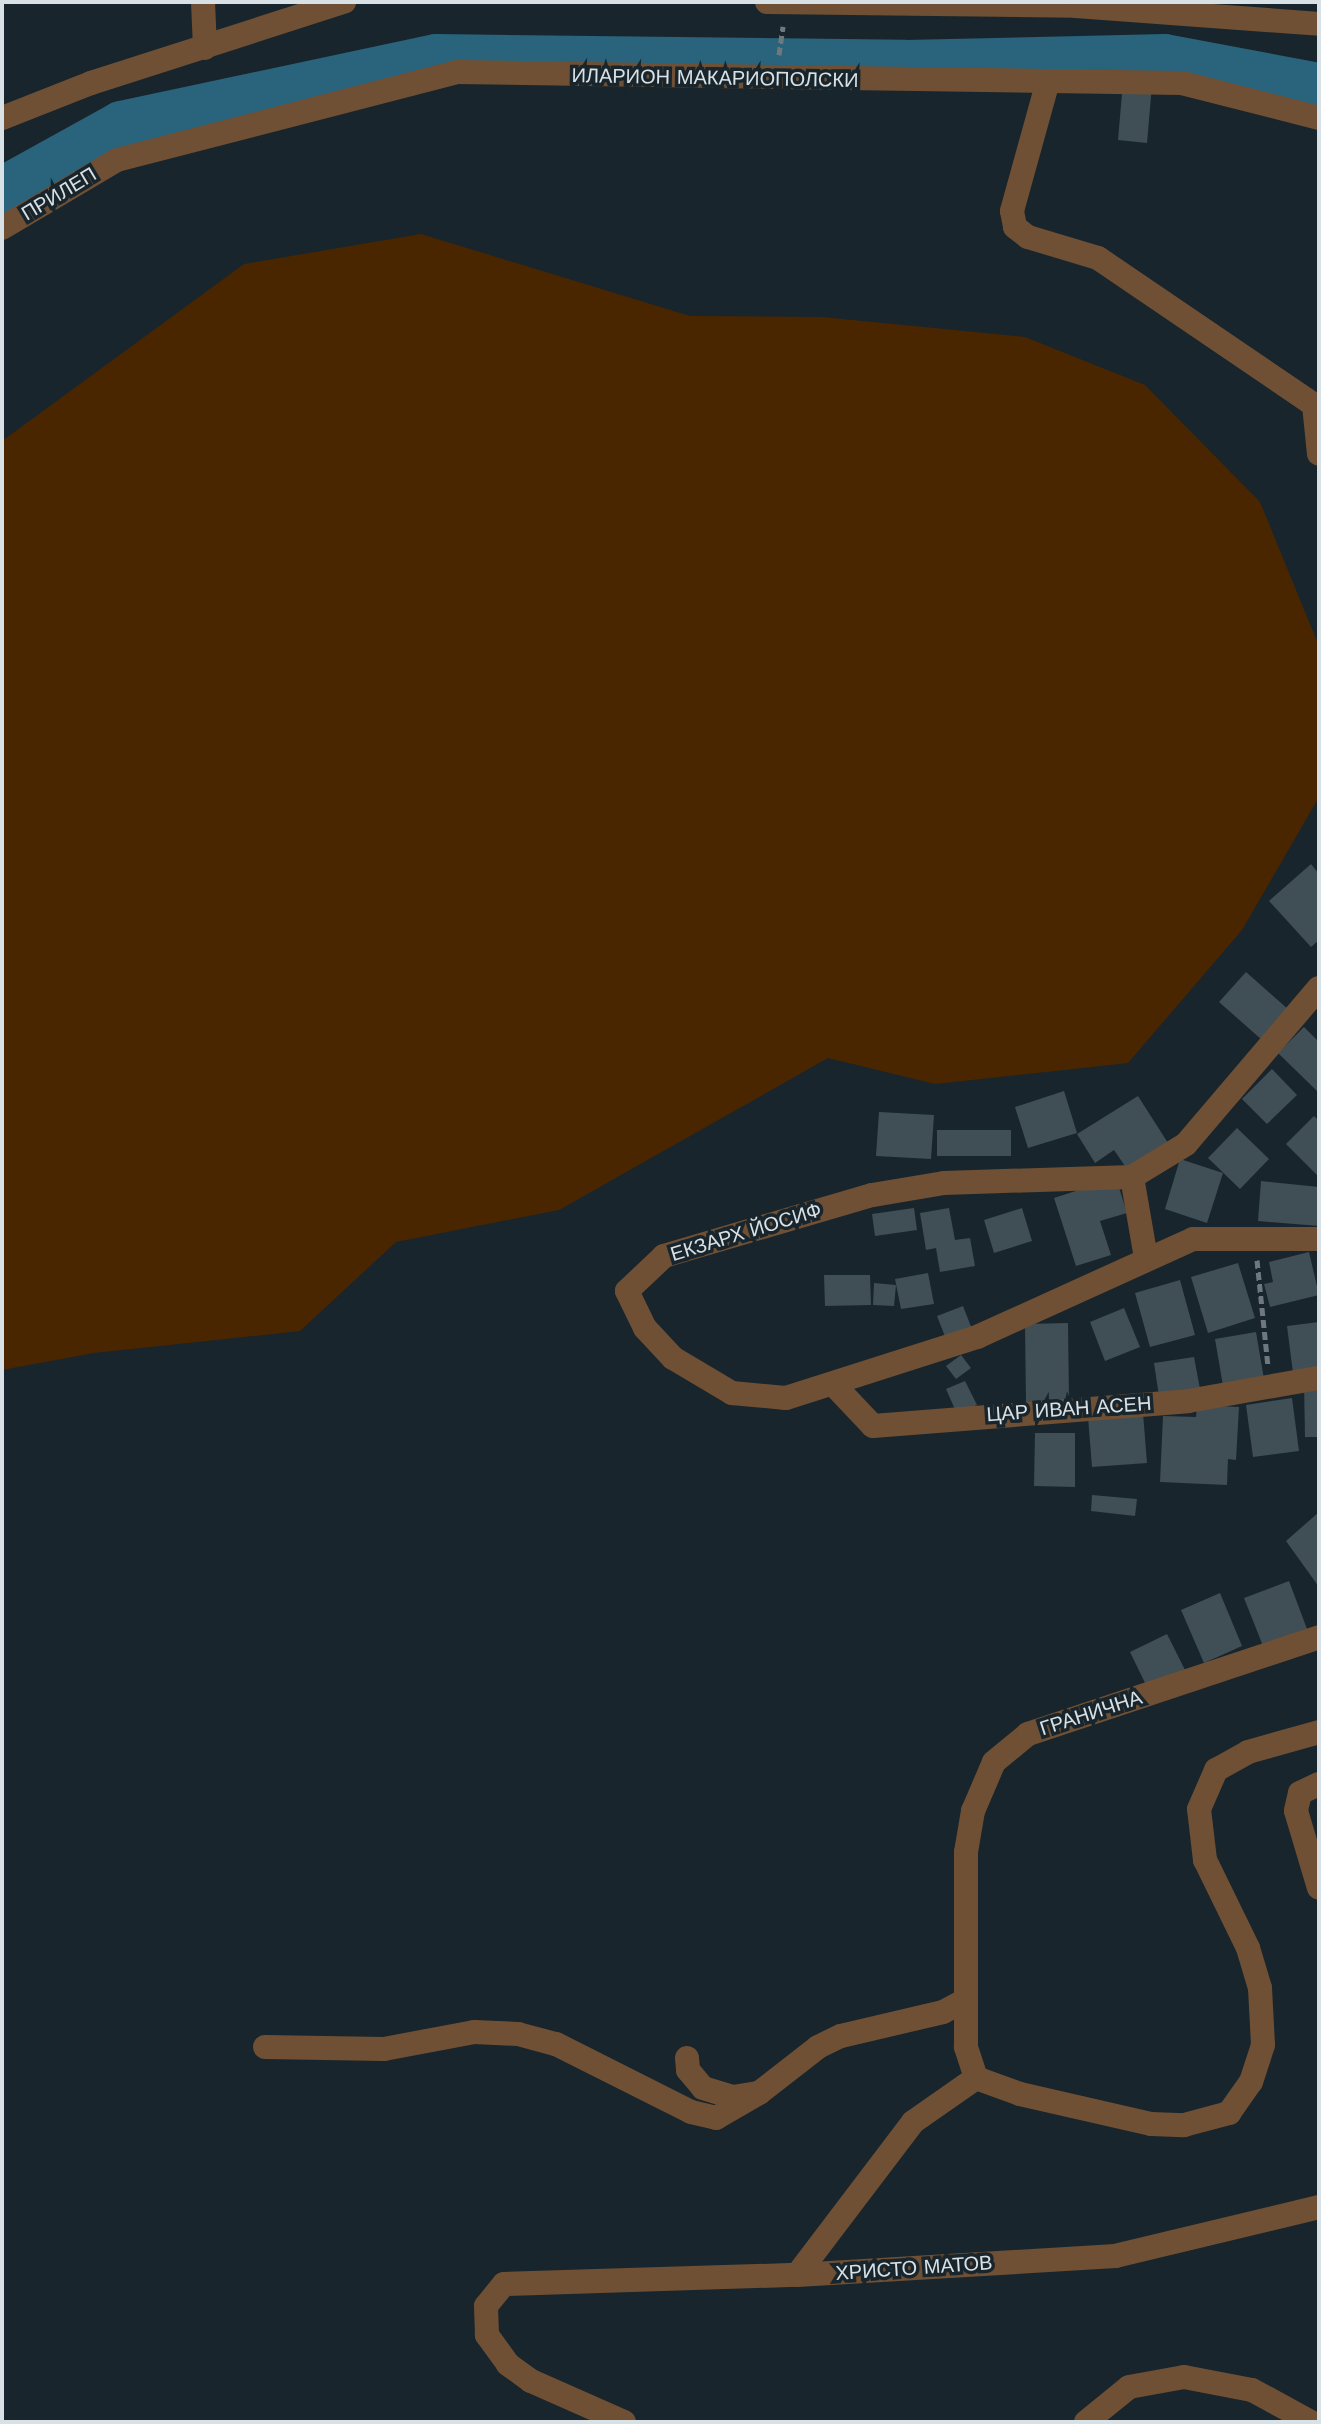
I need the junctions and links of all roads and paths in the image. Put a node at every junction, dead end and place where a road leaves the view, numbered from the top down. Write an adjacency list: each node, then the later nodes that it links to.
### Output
1 (203, 2): 6 (street)
2 (344, 2): 6 (street)
3 (1077, 4): 4 (street); 5 (street)
4 (774, 6): 7 (path)
5 (1319, 24)
6 (205, 48): 9 (street)
7 (778, 63)
8 (1048, 81): 10 (street, ИЛАРИОН МАКАРИОПОЛСКИ); 11 (street, ИЛАРИОН МАКАРИОПОЛСКИ); 13 (street)
9 (2, 118)
10 (1319, 118)
11 (117, 160): 12 (street, ПРИЛЕП)
12 (2, 228)
13 (1316, 403): 14 (street)
14 (1319, 454)
15 (1319, 988): 16 (street, ЕКЗАРХ ЙОСИФ)
16 (1132, 1177): 19 (street); 21 (street, ЕКЗАРХ ЙОСИФ)
17 (1255, 1239): 18 (street); 19 (street); 22 (path)
18 (1319, 1239)
19 (1146, 1258): 21 (street)
20 (1319, 1378): 22 (street, ЦАР ИВАН АСЕН)
21 (835, 1386): 22 (street, ЦАР ИВАН АСЕН)
22 (1270, 1387)
23 (1319, 1637): 27 (street, ГРАНИЧНА)
24 (1319, 1732): 30 (street)
25 (1319, 1784): 26 (street)
26 (1319, 1888)
27 (966, 2000): 30 (street, ГРАНИЧНА); 31 (street)
28 (265, 2047): 31 (street)
29 (687, 2058): 31 (street)
30 (976, 2078): 33 (street)
31 (759, 2093)
32 (1319, 2207): 33 (street, ХРИСТО МАТОВ)
33 (797, 2275): 35 (street, ХРИСТО МАТОВ)
34 (1111, 2397): 36 (street); 37 (street); 38 (street)
35 (624, 2422)
36 (1086, 2422)
37 (1111, 2422)
38 (1311, 2422)

